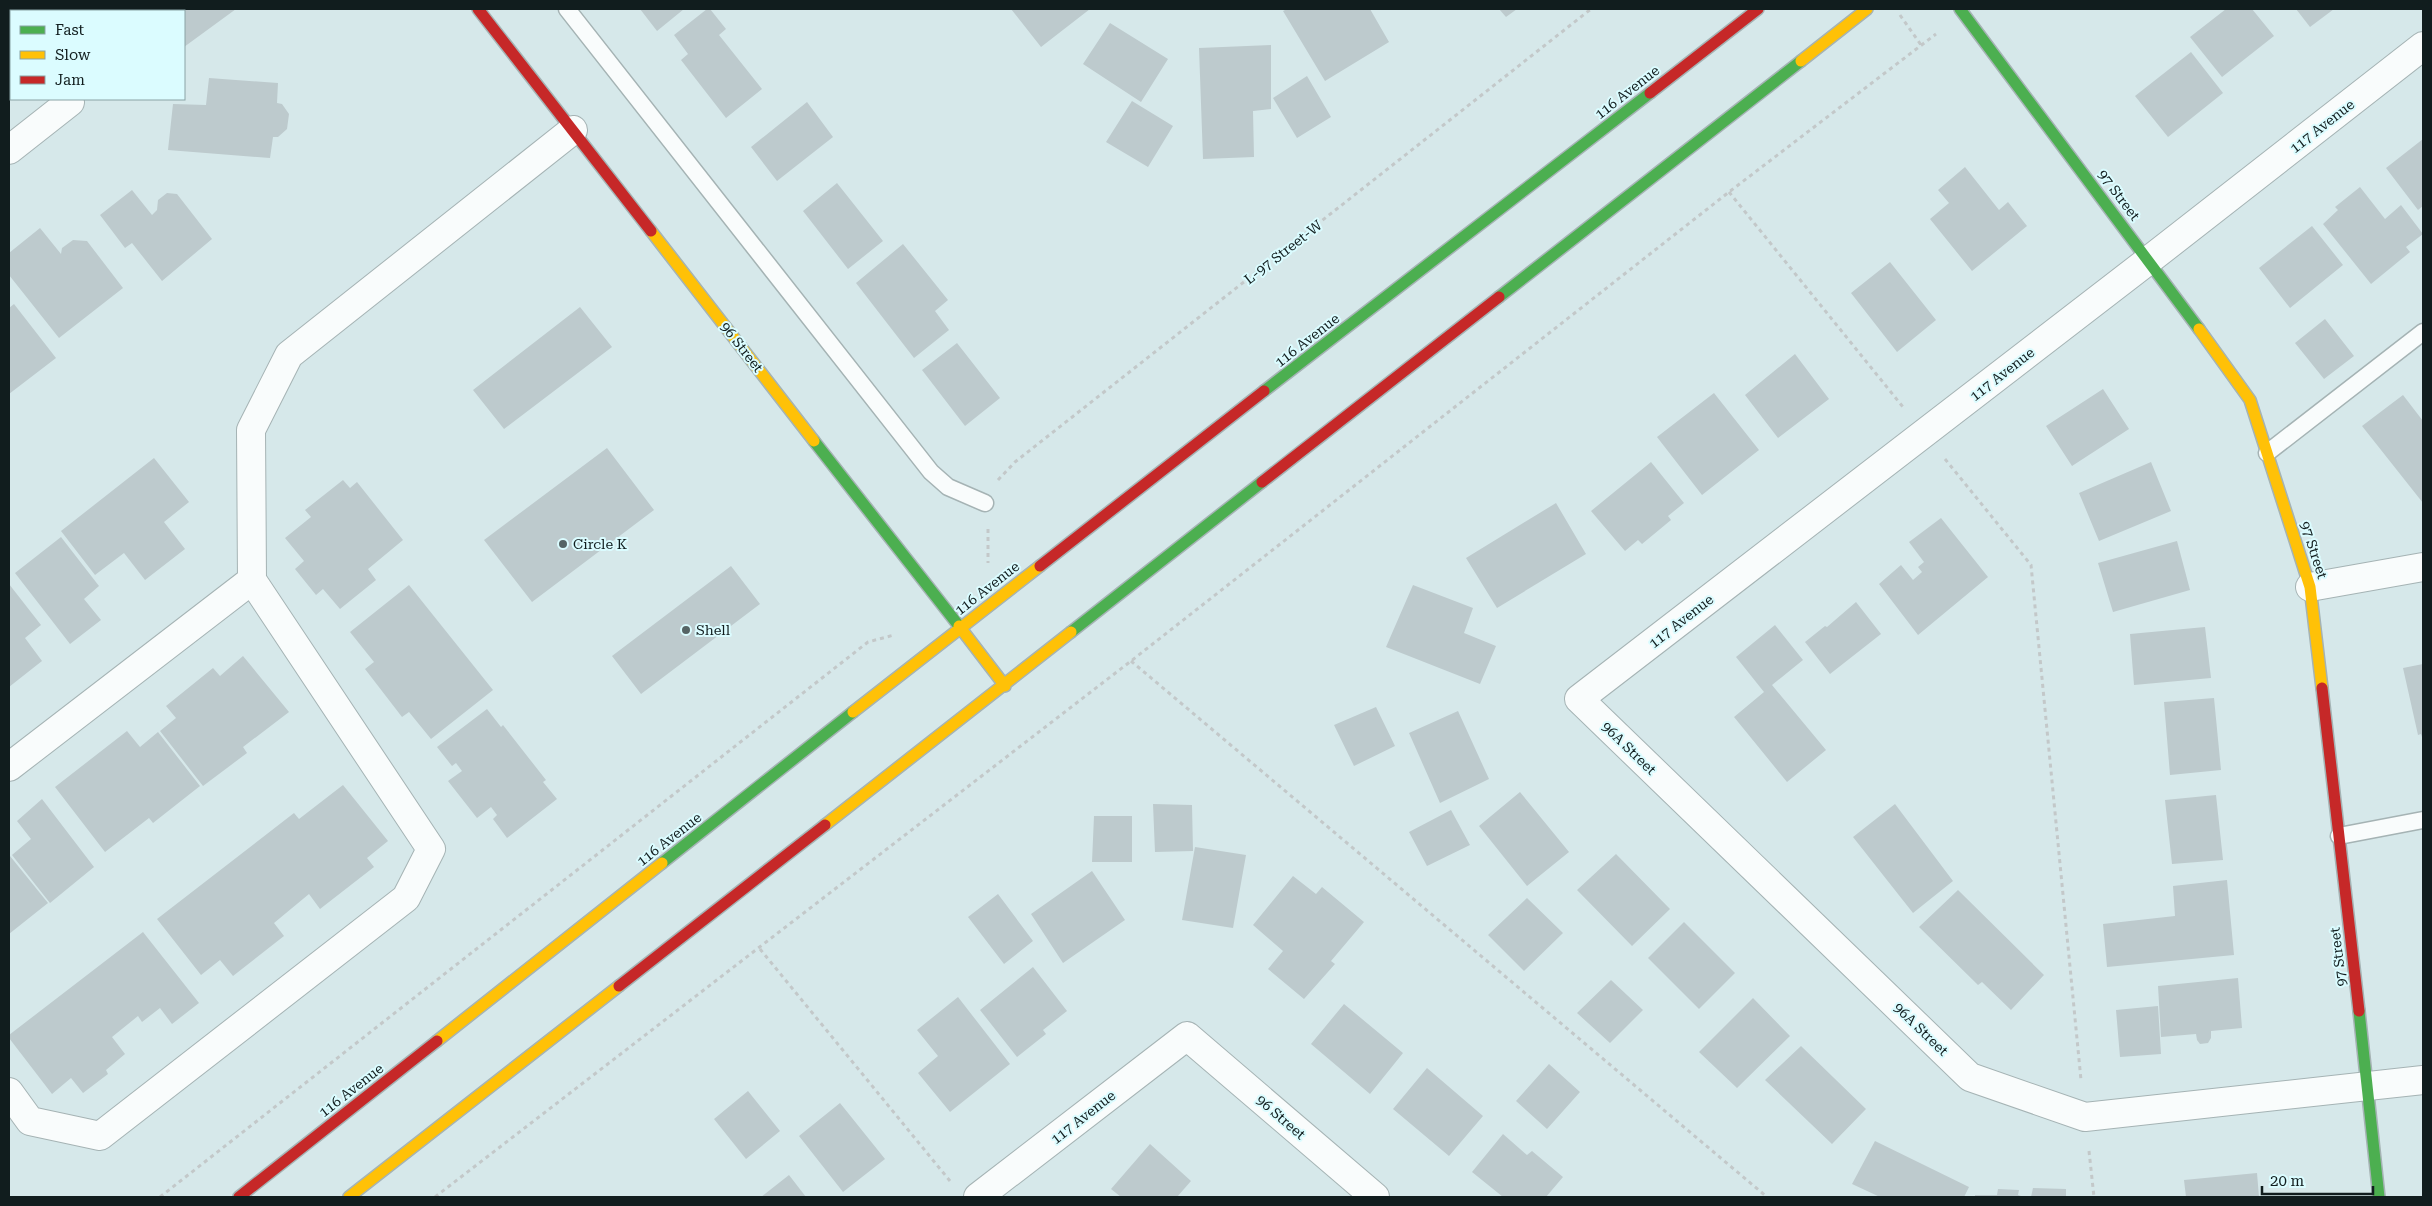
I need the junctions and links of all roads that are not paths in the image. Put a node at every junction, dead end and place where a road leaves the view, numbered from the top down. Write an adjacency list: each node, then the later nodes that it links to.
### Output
1 (478, 9): 8 (main road, 96 Street)
2 (567, 9): 13 (lane)
3 (1758, 9): 17 (main road, 116 Avenue)
4 (1867, 9): 18 (main road)
5 (1962, 11): 10 (main road, 97 Street)
6 (2423, 46): 10 (street, 117 Avenue)
7 (69, 101): 9 (street)
8 (573, 130): 15 (street); 17 (main road, 96 Street)
9 (9, 150)
10 (2149, 260): 12 (main road, 97 Street); 19 (street, 117 Avenue)
11 (2423, 332): 12 (lane)
12 (2267, 453): 16 (main road, 97 Street)
13 (984, 504)
14 (2423, 567): 16 (street)
15 (252, 580): 20 (street); 26 (street)
16 (2310, 587): 22 (main road, 97 Street)
17 (959, 628): 18 (main road, 96 Street); 27 (main road, 116 Avenue)
18 (1005, 686): 28 (main road)
19 (1578, 699): 25 (street, 96A Street)
20 (9, 767)
21 (2423, 820): 22 (lane)
22 (2339, 836): 25 (main road, 97 Street)
23 (1188, 1036): 29 (street, 117 Avenue); 30 (street, 96 Street)
24 (2423, 1080): 25 (street, 96A Street)
25 (2368, 1085): 31 (main road, 97 Street)
26 (9, 1092)
27 (239, 1197)
28 (349, 1197)
29 (978, 1197)
30 (1375, 1197)
31 (2379, 1197)

